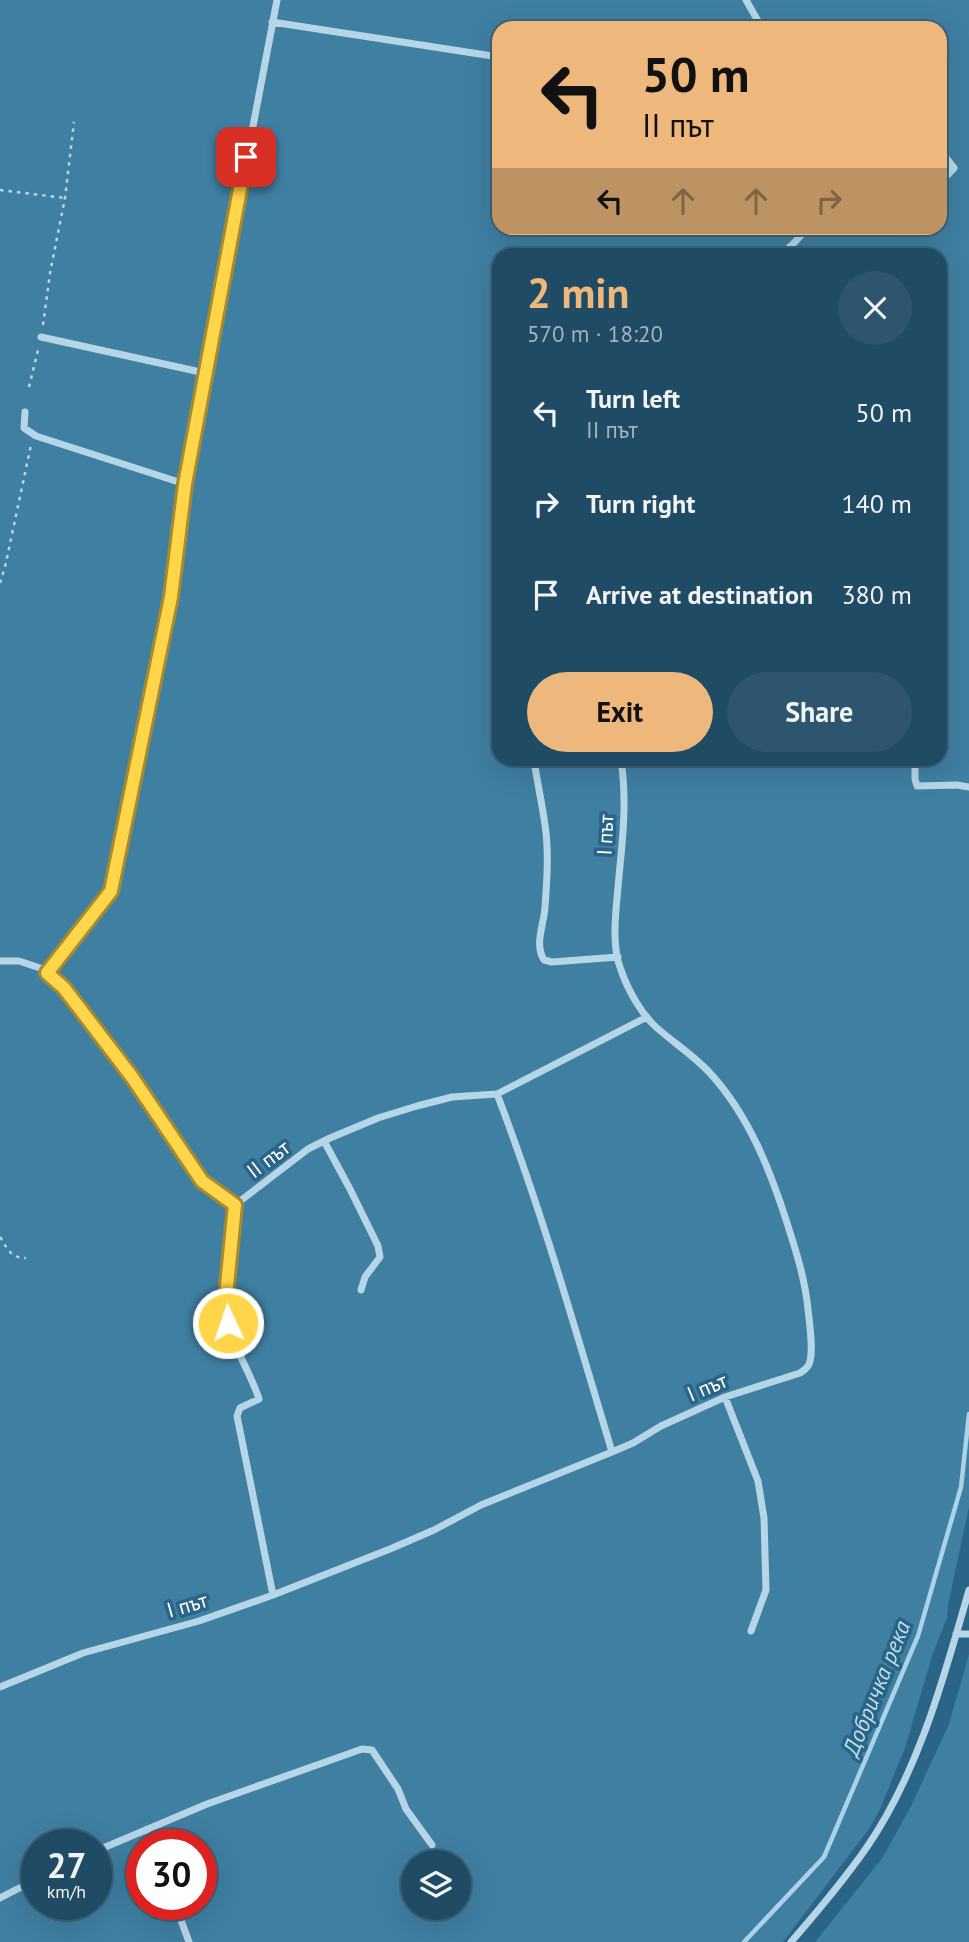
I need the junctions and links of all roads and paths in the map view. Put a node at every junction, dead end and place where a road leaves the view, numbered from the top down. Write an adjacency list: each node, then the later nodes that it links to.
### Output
1 (277, 0): 4 (street)
2 (746, 0): 3 (street)
3 (758, 21)
4 (272, 22): 5 (street); 14 (street)
5 (492, 56)
6 (74, 122): 10 (path)
7 (947, 159): 8 (street)
8 (947, 176)
9 (0, 190): 10 (path)
10 (65, 198): 13 (path)
11 (801, 235): 12 (street)
12 (789, 248)
13 (41, 337): 14 (street); 15 (path)
14 (205, 373): 18 (street)
15 (29, 387)
16 (25, 412): 17 (street)
17 (36, 436): 18 (street); 19 (path)
18 (185, 484): 26 (street)
19 (0, 583)
20 (535, 766): 24 (street)
21 (622, 766): 24 (street, І път)
22 (915, 766): 23 (street)
23 (967, 786)
24 (618, 957): 27 (street, І път)
25 (0, 961): 26 (street, ІІ път)
26 (47, 973): 30 (street, ІІ път)
27 (647, 1017): 28 (street, ІІ път); 34 (street, І път)
28 (497, 1094): 29 (street, ІІ път); 35 (street)
29 (324, 1141): 30 (street, ІІ път); 33 (street)
30 (235, 1205): 37 (street)
31 (0, 1237): 32 (path)
32 (26, 1258)
33 (361, 1290)
34 (725, 1398): 35 (street, І път); 38 (street)
35 (612, 1452): 37 (street, І път)
36 (969, 1590): 39 (street)
37 (273, 1595): 41 (street, І път)
38 (751, 1632)
39 (956, 1634): 40 (street); 48 (street)
40 (969, 1634)
41 (0, 1687)
42 (147, 1829): 43 (street)
43 (432, 1845)
44 (21, 1887): 45 (street)
45 (0, 1898)
46 (181, 1920): 47 (street)
47 (189, 1942)
48 (791, 1942)

